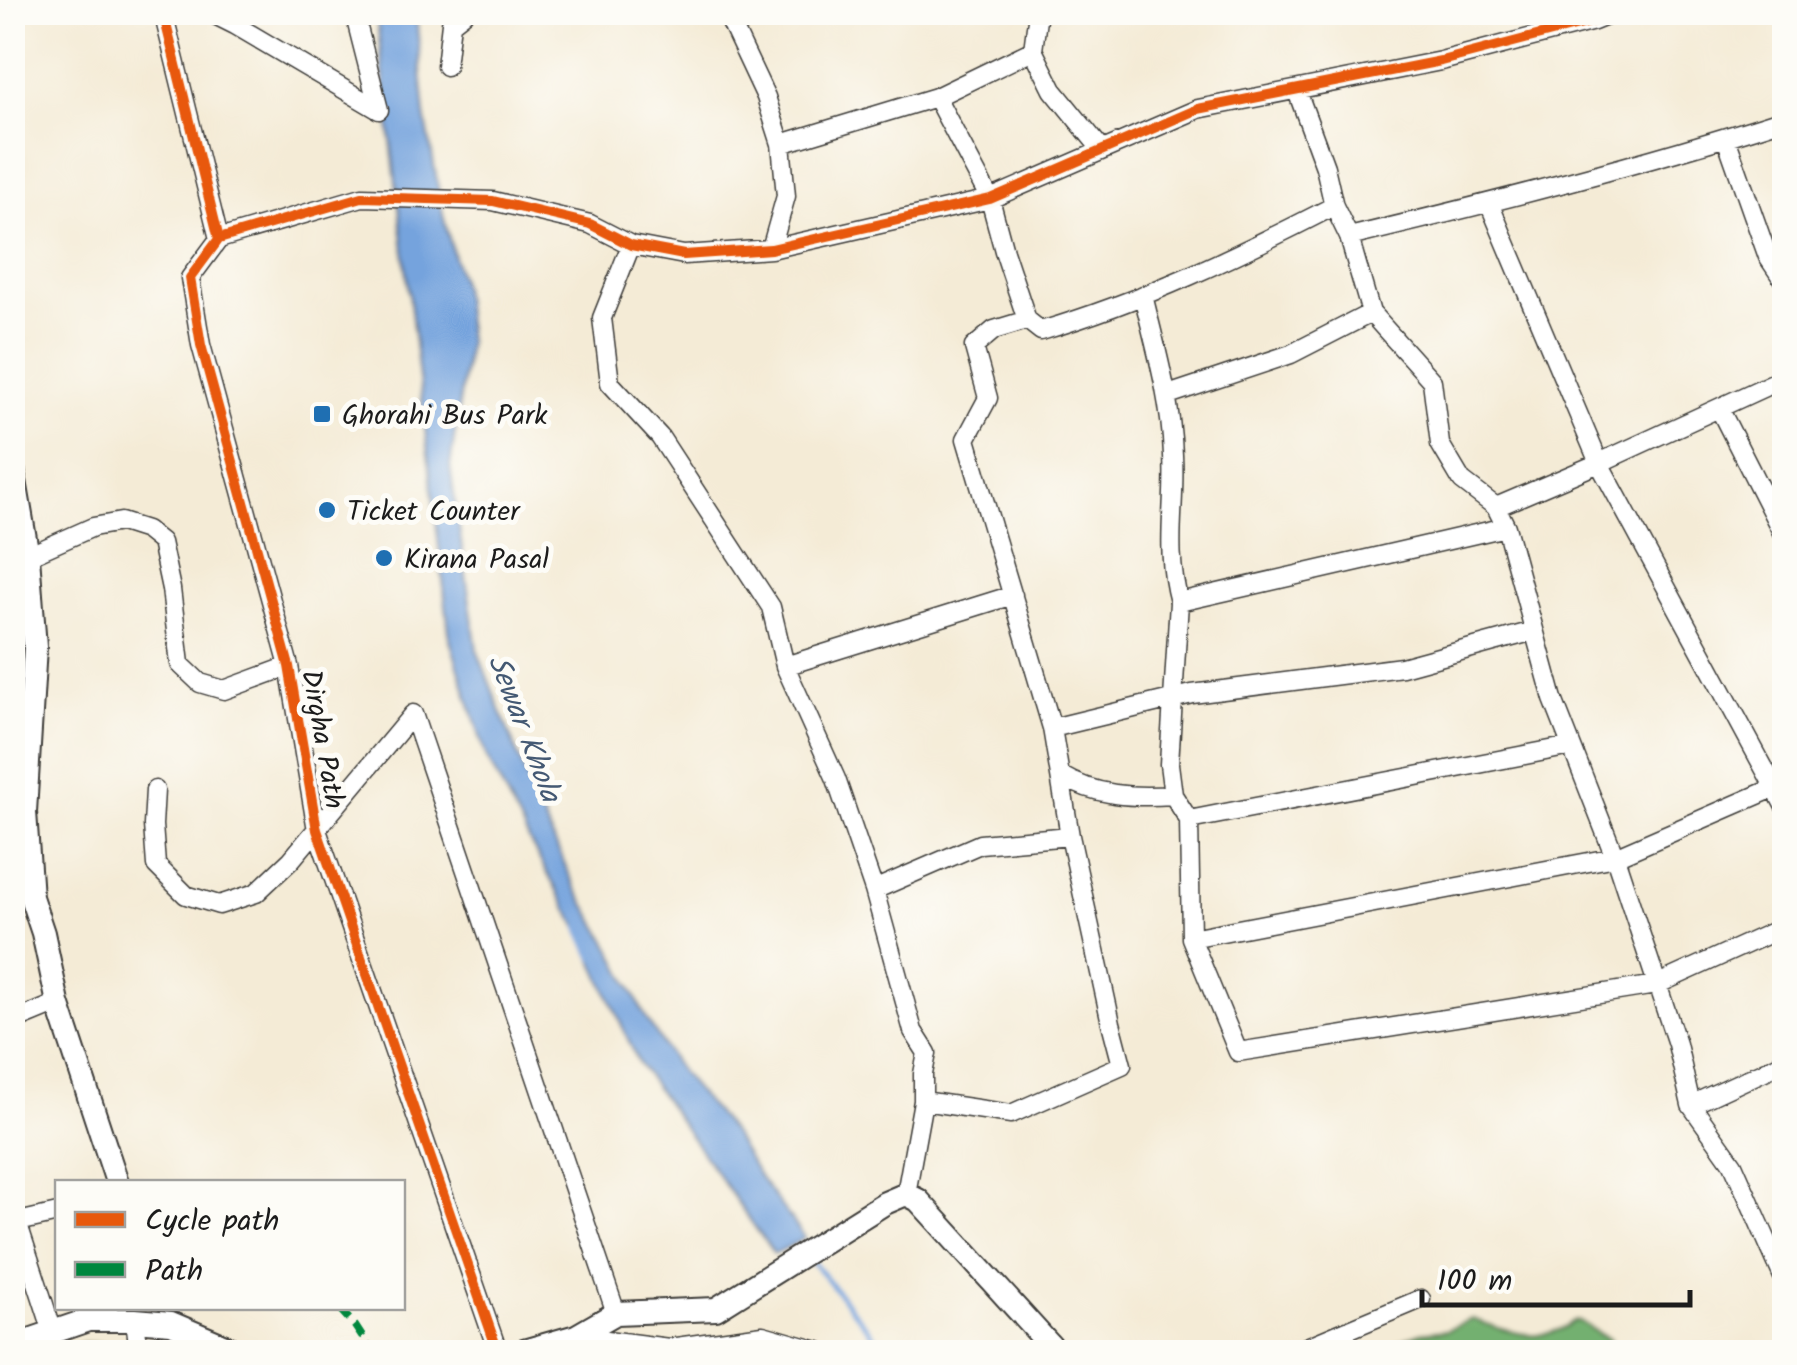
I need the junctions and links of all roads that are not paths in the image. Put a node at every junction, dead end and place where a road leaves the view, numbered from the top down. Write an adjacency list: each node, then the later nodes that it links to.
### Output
1 (163, 12): 20 (street)
2 (209, 12): 3 (street)
3 (354, 12)
4 (465, 12): 9 (street)
5 (726, 12): 14 (street)
6 (1038, 12): 8 (street)
7 (1616, 12): 10 (street)
8 (1033, 50): 11 (street); 15 (street)
9 (446, 66)
10 (1297, 91): 15 (street); 18 (street)
11 (936, 97): 14 (street); 16 (street)
12 (1784, 119): 13 (street)
13 (1726, 138): 17 (street); 23 (street)
14 (781, 144): 22 (street)
15 (1102, 150): 16 (street)
16 (990, 199): 22 (street); 26 (street)
17 (1490, 203): 19 (street); 31 (street)
18 (1334, 206): 19 (street); 24 (street)
19 (1349, 237): 25 (street)
20 (219, 239): 21 (street); 39 (street, Dirgha Path)
21 (632, 245): 22 (street); 40 (street)
22 (771, 250)
23 (1784, 281)
24 (1143, 296): 26 (street); 28 (street)
25 (1371, 313): 28 (street); 32 (street)
26 (1028, 320): 36 (street)
27 (1784, 378): 29 (street)
28 (1168, 396): 37 (street)
29 (1719, 408): 31 (street); 34 (street)
30 (12, 463): 35 (street)
31 (1599, 464): 32 (street); 45 (street)
32 (1496, 507): 33 (street)
33 (1506, 528): 37 (street); 38 (street)
34 (1784, 536)
35 (20, 559): 39 (street); 57 (street)
36 (1013, 596): 40 (street); 42 (street)
37 (1179, 602): 41 (street)
38 (1534, 631): 41 (street); 43 (street)
39 (288, 666): 50 (street, Dirgha Path)
40 (785, 666): 53 (street)
41 (1172, 700): 42 (street); 47 (street)
42 (1052, 728): 44 (street)
43 (1571, 746): 49 (street); 52 (street)
44 (1060, 775): 47 (street); 51 (street)
45 (1776, 787): 48 (street); 52 (street)
46 (155, 790): 50 (street)
47 (1173, 795): 49 (street)
48 (1784, 805)
49 (1189, 820): 55 (street)
50 (318, 830): 69 (street); 75 (street, Dirgha Path)
51 (1070, 836): 53 (street); 60 (street)
52 (1615, 857): 55 (street); 56 (street)
53 (874, 890): 60 (street)
54 (1784, 928): 56 (street)
55 (1191, 938): 56 (street)
56 (1656, 985): 61 (street)
57 (58, 1003): 58 (street); 62 (street)
58 (12, 1022)
59 (1784, 1064): 61 (street)
60 (923, 1101): 63 (street)
61 (1691, 1106): 66 (street)
62 (115, 1180)
63 (906, 1194): 69 (street); 78 (street)
64 (55, 1213): 65 (street)
65 (15, 1214): 70 (street)
66 (1784, 1279)
67 (1421, 1299): 79 (street)
68 (135, 1314): 70 (street); 73 (street); 74 (street)
69 (616, 1314): 71 (street)
70 (52, 1332): 72 (street)
71 (576, 1336): 76 (street); 77 (street)
72 (12, 1346)
73 (139, 1352)
74 (239, 1352)
75 (498, 1352)
76 (520, 1352)
77 (822, 1352)
78 (1056, 1352)
79 (1295, 1352)

